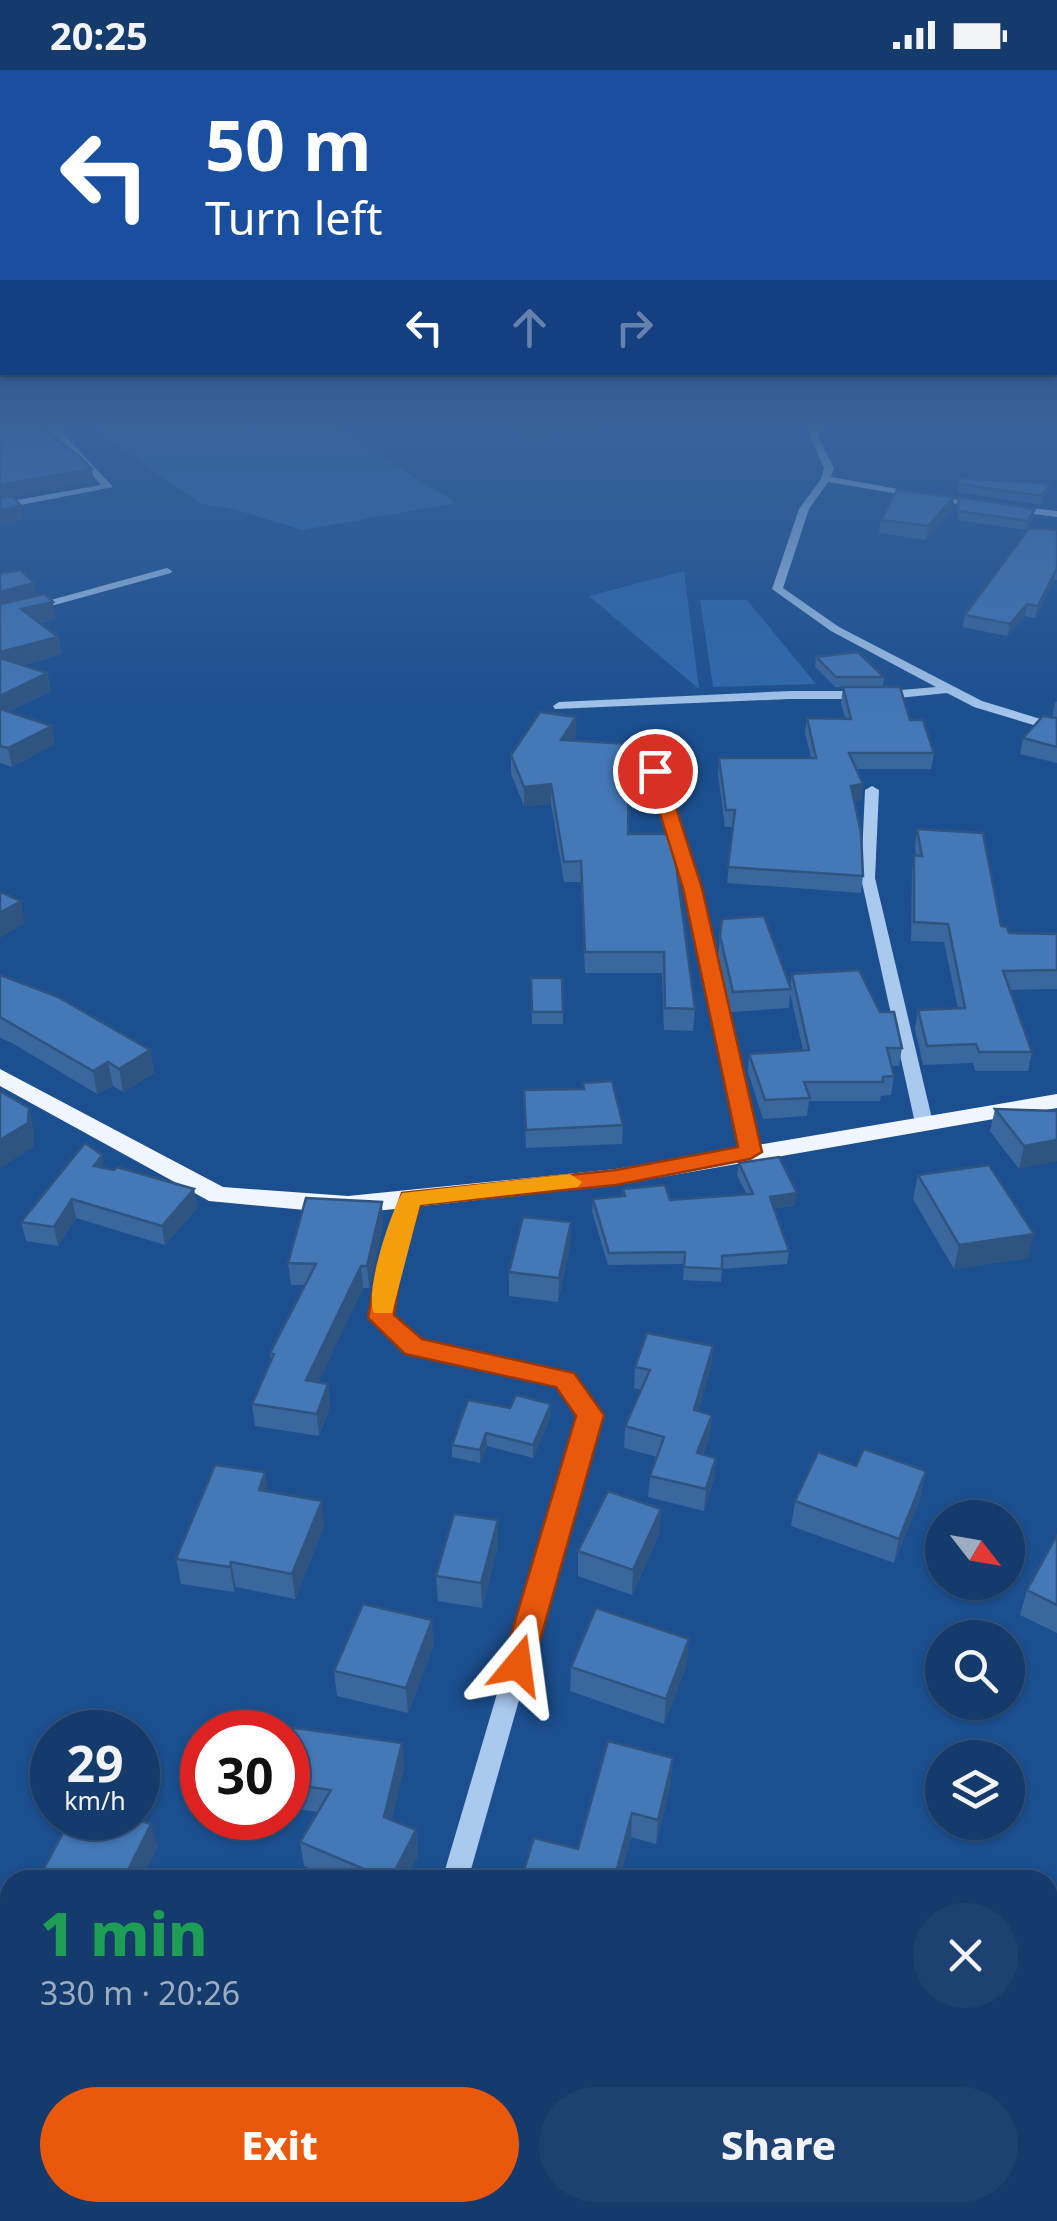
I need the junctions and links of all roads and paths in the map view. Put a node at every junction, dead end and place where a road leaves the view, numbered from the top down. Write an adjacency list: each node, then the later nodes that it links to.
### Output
1 (797, 529): 4 (street)
2 (167, 570): 3 (street)
3 (0, 617)
4 (949, 689): 5 (street); 6 (street)
5 (559, 706)
6 (1057, 728)
7 (655, 771): 12 (street)
8 (872, 790): 11 (street)
9 (0, 1076): 13 (main road)
10 (1057, 1101): 11 (main road)
11 (924, 1123): 12 (main road)
12 (750, 1152): 13 (main road)
13 (410, 1199): 14 (street)
14 (458, 1870)

